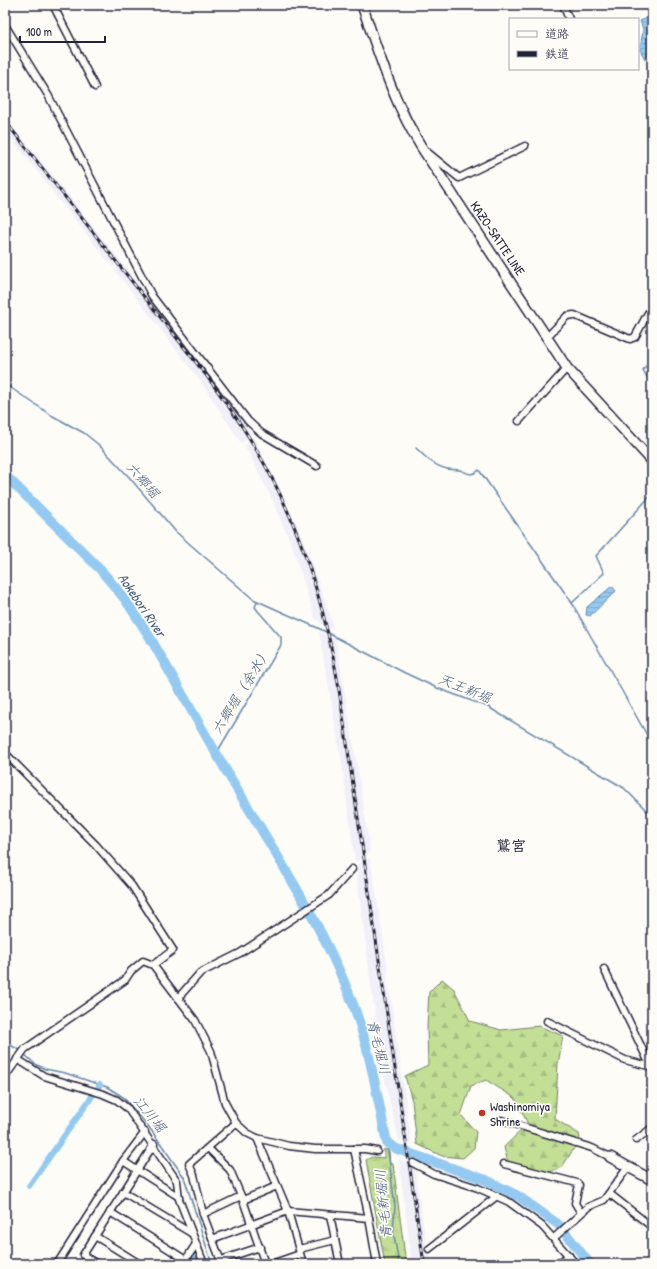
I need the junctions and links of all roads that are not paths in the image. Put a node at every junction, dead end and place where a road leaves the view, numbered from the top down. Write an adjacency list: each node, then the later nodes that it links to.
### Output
1 (52, 5): 6 (street)
2 (362, 5): 8 (main road, KAZO-SATTE LINE)
3 (563, 5): 4 (street)
4 (569, 18)
5 (5, 25): 14 (street)
6 (94, 86)
7 (525, 146): 8 (street)
8 (422, 148): 10 (main road, KAZO-SATTE LINE)
9 (652, 313): 10 (street)
10 (548, 338): 11 (main road, KAZO-SATTE LINE)
11 (567, 368): 12 (street); 13 (main road, KAZO-SATTE LINE)
12 (519, 421)
13 (652, 461)
14 (317, 466)
15 (5, 753): 17 (street)
16 (352, 869): 19 (street)
17 (153, 965): 19 (street); 21 (street)
18 (604, 969): 22 (street)
19 (178, 998): 25 (street)
20 (547, 1022): 22 (street)
21 (17, 1059): 23 (street); 27 (street)
22 (652, 1067)
23 (5, 1077)
24 (501, 1120): 34 (street)
25 (236, 1122): 28 (street); 31 (street)
26 (652, 1128): 29 (street)
27 (145, 1132): 30 (street); 35 (street)
28 (257, 1138): 32 (street); 41 (street)
29 (636, 1140)
30 (154, 1144): 39 (street); 45 (street)
31 (208, 1148): 46 (street); 50 (street)
32 (354, 1149): 33 (street); 52 (street)
33 (377, 1151)
34 (610, 1156): 38 (main road)
35 (123, 1161): 39 (street); 67 (street)
36 (413, 1163): 44 (street)
37 (504, 1164): 49 (street)
38 (628, 1167): 40 (main road); 43 (street)
39 (137, 1170): 42 (street); 45 (street)
40 (652, 1180)
41 (277, 1186): 46 (street); 47 (street)
42 (123, 1192): 48 (street); 55 (street)
43 (610, 1194): 49 (street); 54 (street)
44 (497, 1196): 57 (street); 62 (street)
45 (179, 1197): 55 (street)
46 (242, 1198): 50 (street); 53 (street)
47 (288, 1211): 51 (street); 53 (street); 63 (street)
48 (110, 1212): 56 (street); 65 (street)
49 (581, 1213): 57 (street)
50 (203, 1214): 58 (street)
51 (330, 1215): 52 (street); 59 (street)
52 (369, 1218): 75 (street)
53 (252, 1224): 58 (street); 61 (street)
54 (652, 1227)
55 (191, 1233): 60 (street)
56 (95, 1236): 68 (street); 69 (street)
57 (555, 1237): 64 (street)
58 (212, 1239): 66 (street)
59 (335, 1240): 63 (street); 74 (street)
60 (196, 1244): 65 (street); 70 (street)
61 (260, 1247): 66 (street); 71 (street)
62 (429, 1249)
63 (300, 1251): 72 (street); 73 (street)
64 (569, 1256): 76 (street); 77 (street)
65 (184, 1262)
66 (222, 1262)
67 (57, 1264)
68 (97, 1264)
69 (140, 1264)
70 (204, 1264)
71 (265, 1264)
72 (271, 1264)
73 (303, 1264)
74 (340, 1264)
75 (376, 1264)
76 (558, 1264)
77 (576, 1264)

